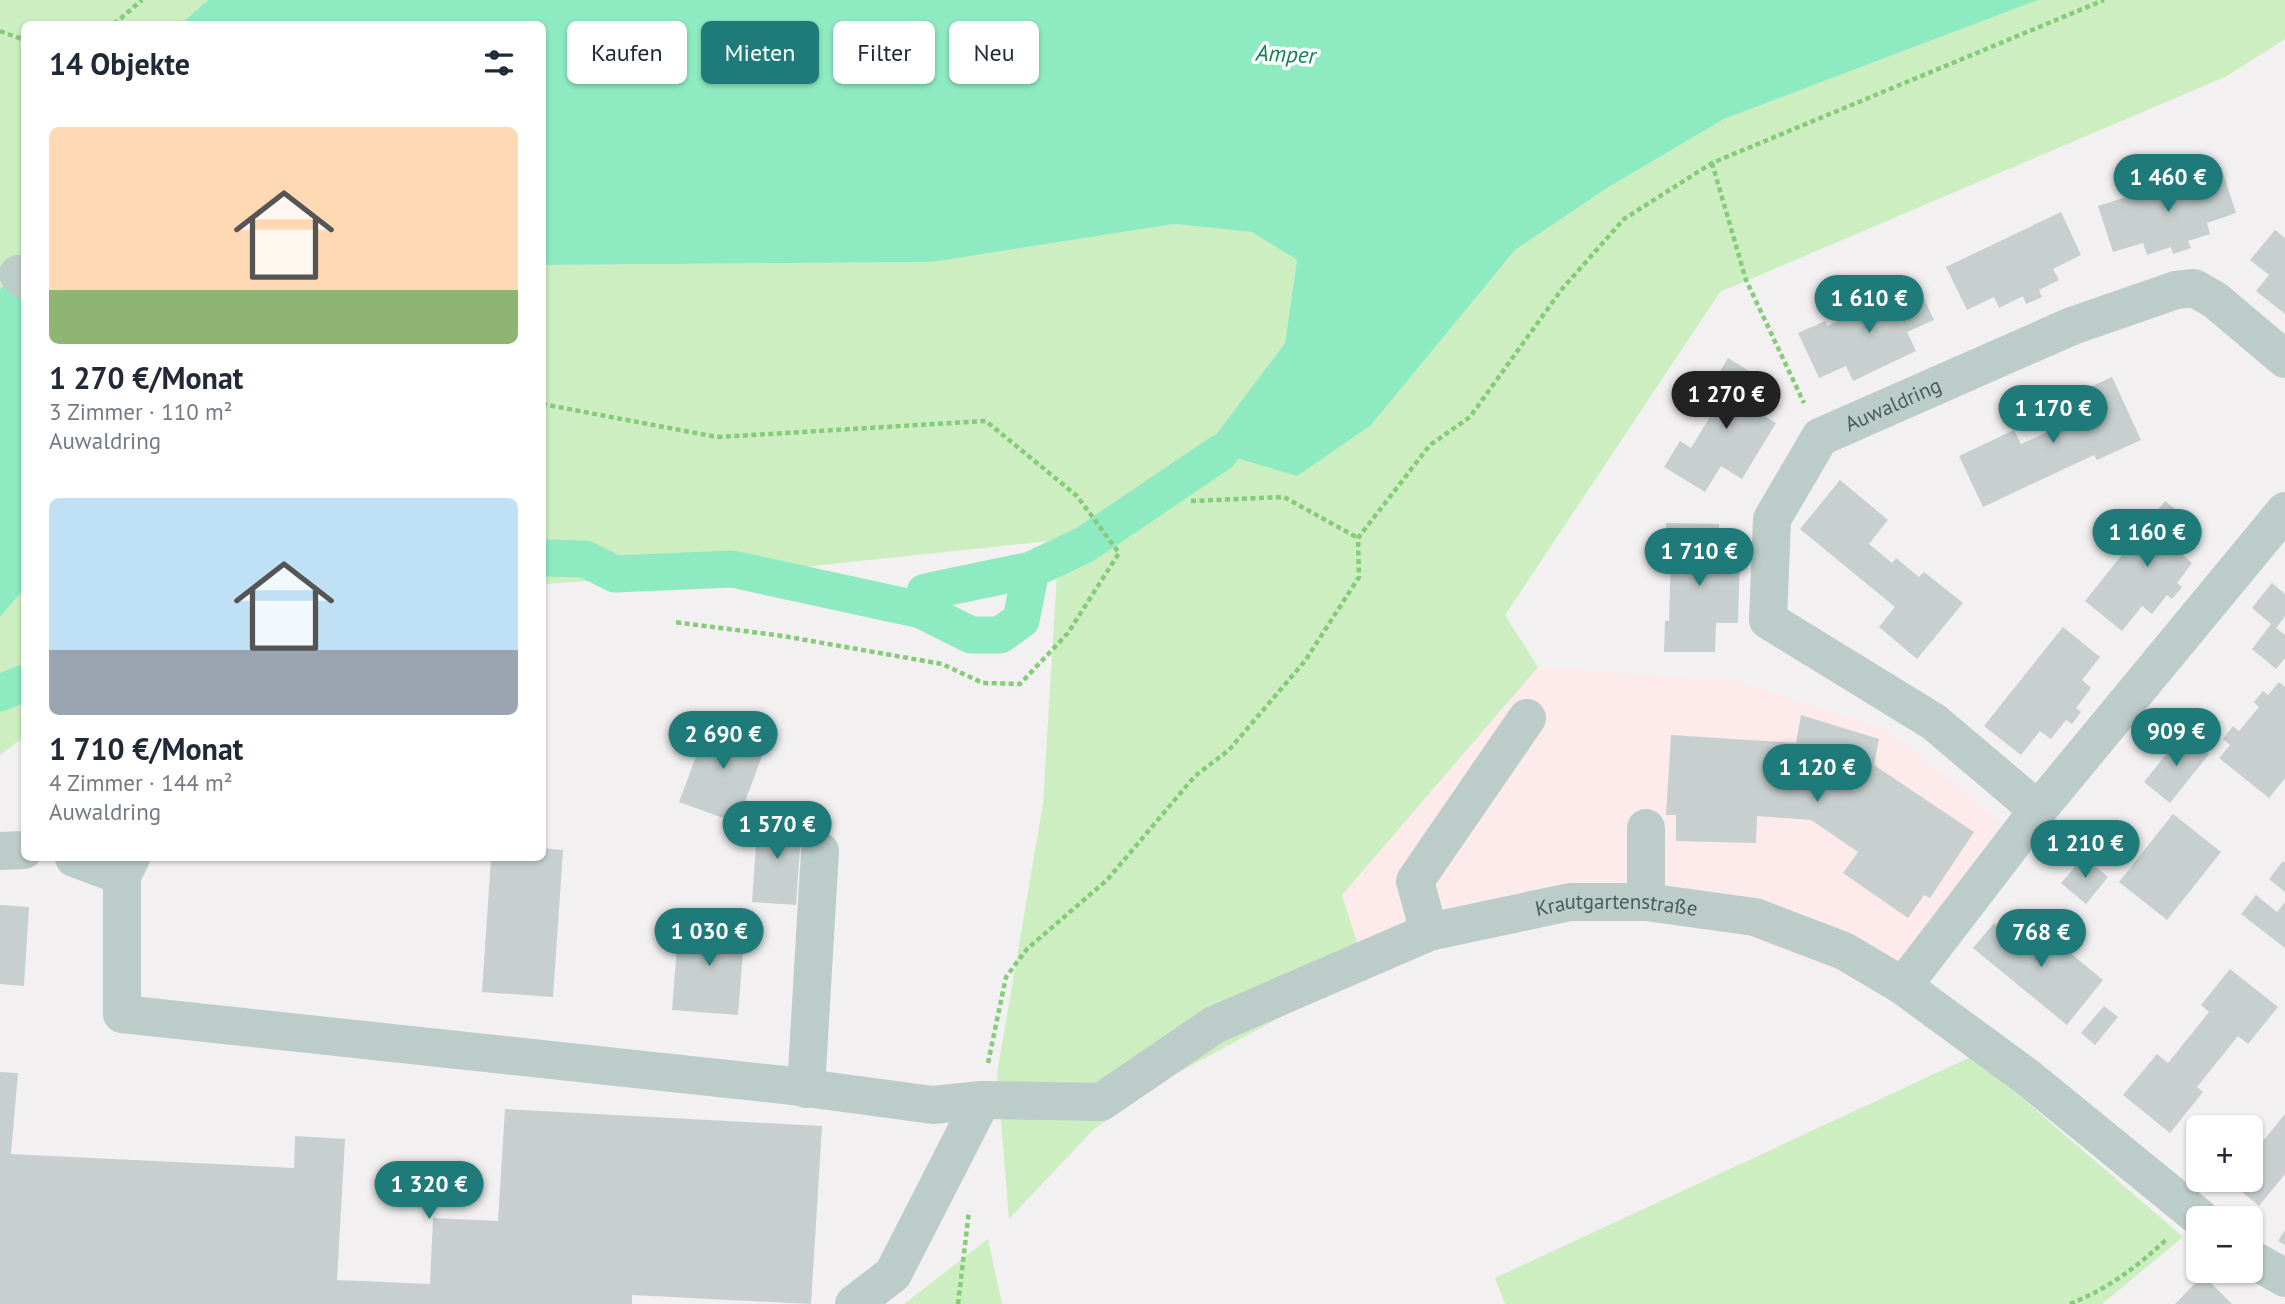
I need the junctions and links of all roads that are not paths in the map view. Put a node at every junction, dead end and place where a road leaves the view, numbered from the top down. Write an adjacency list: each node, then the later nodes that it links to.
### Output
1 (2285, 359): 4 (street, Auwaldring)
2 (2285, 511): 4 (street)
3 (1527, 718): 12 (street)
4 (2038, 810): 13 (street)
5 (1646, 828): 11 (street)
6 (21, 850): 7 (street)
7 (0, 851)
8 (820, 851): 14 (street)
9 (92, 861): 10 (street)
10 (127, 867): 14 (street, Krautgartenstraße)
11 (1646, 902): 12 (street, Krautgartenstraße); 13 (street, Krautgartenstraße)
12 (1429, 932): 15 (street, Krautgartenstraße)
13 (1903, 986): 16 (street, Krautgartenstraße)
14 (795, 1087): 15 (street, Krautgartenstraße)
15 (982, 1100): 19 (street)
16 (2186, 1207)
17 (2263, 1265): 18 (street)
18 (2285, 1278)
19 (854, 1304)

